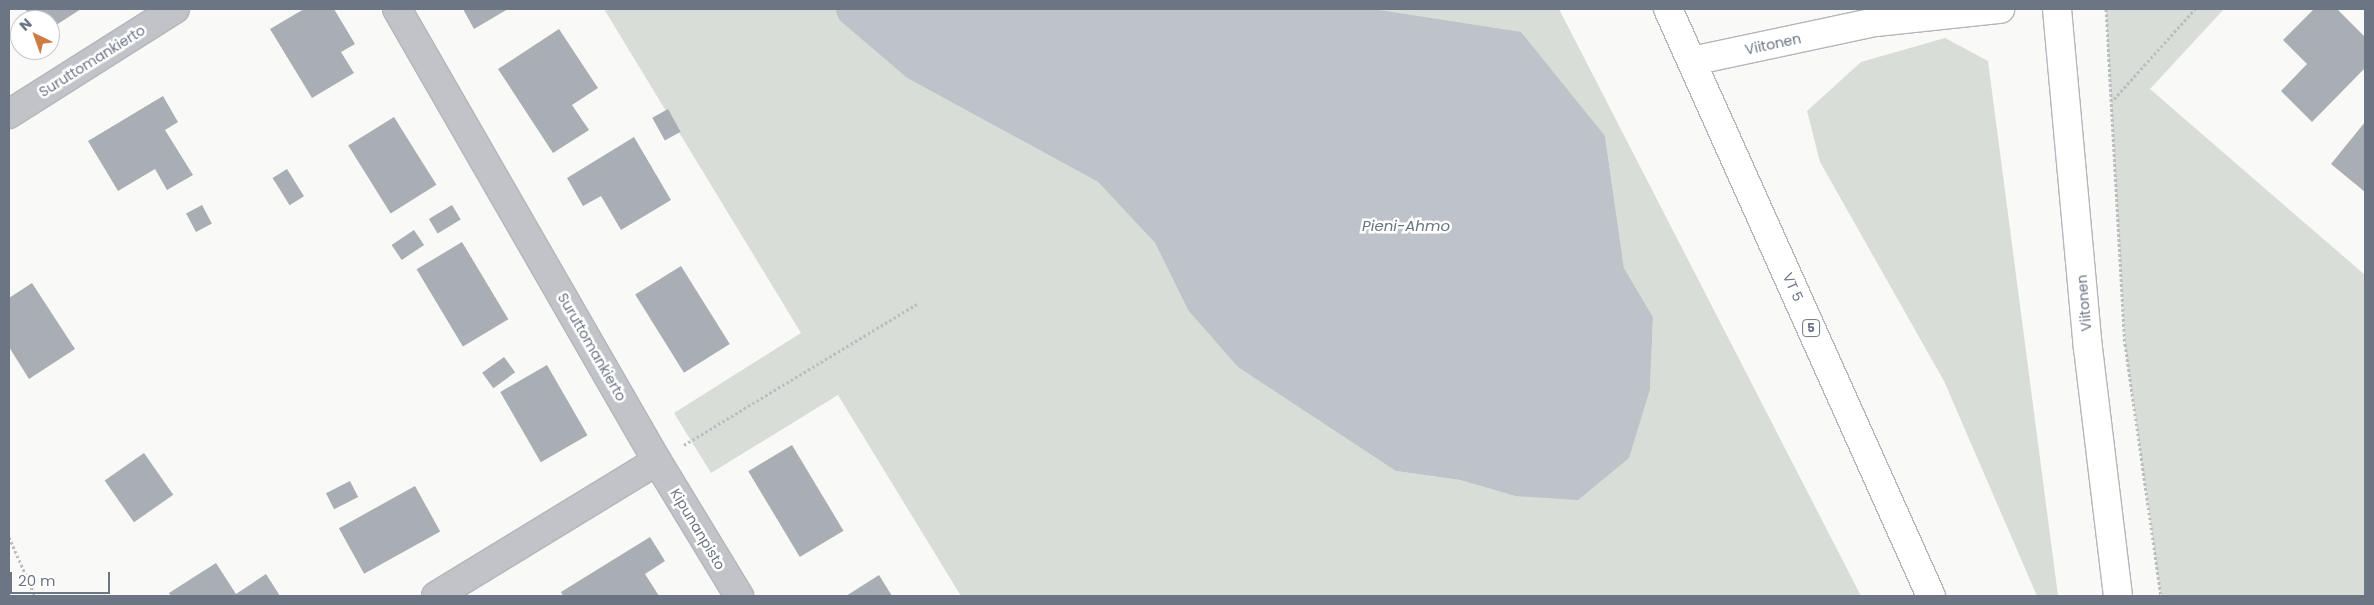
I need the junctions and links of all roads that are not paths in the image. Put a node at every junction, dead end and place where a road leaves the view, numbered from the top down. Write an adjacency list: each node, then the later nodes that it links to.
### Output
1 (176, 9): 7 (street, Suruttomankierto)
2 (397, 9): 8 (street, Suruttomankierto)
3 (1668, 9): 6 (main road, 5)
4 (2000, 9): 6 (main road, Viitonen)
5 (2057, 9): 12 (main road, Viitonen)
6 (1692, 61): 11 (main road, VT 5 / 5)
7 (9, 114)
8 (658, 461): 9 (street); 10 (street, Kipunanpisto)
9 (436, 596)
10 (739, 596)
11 (1931, 596)
12 (2118, 596)

